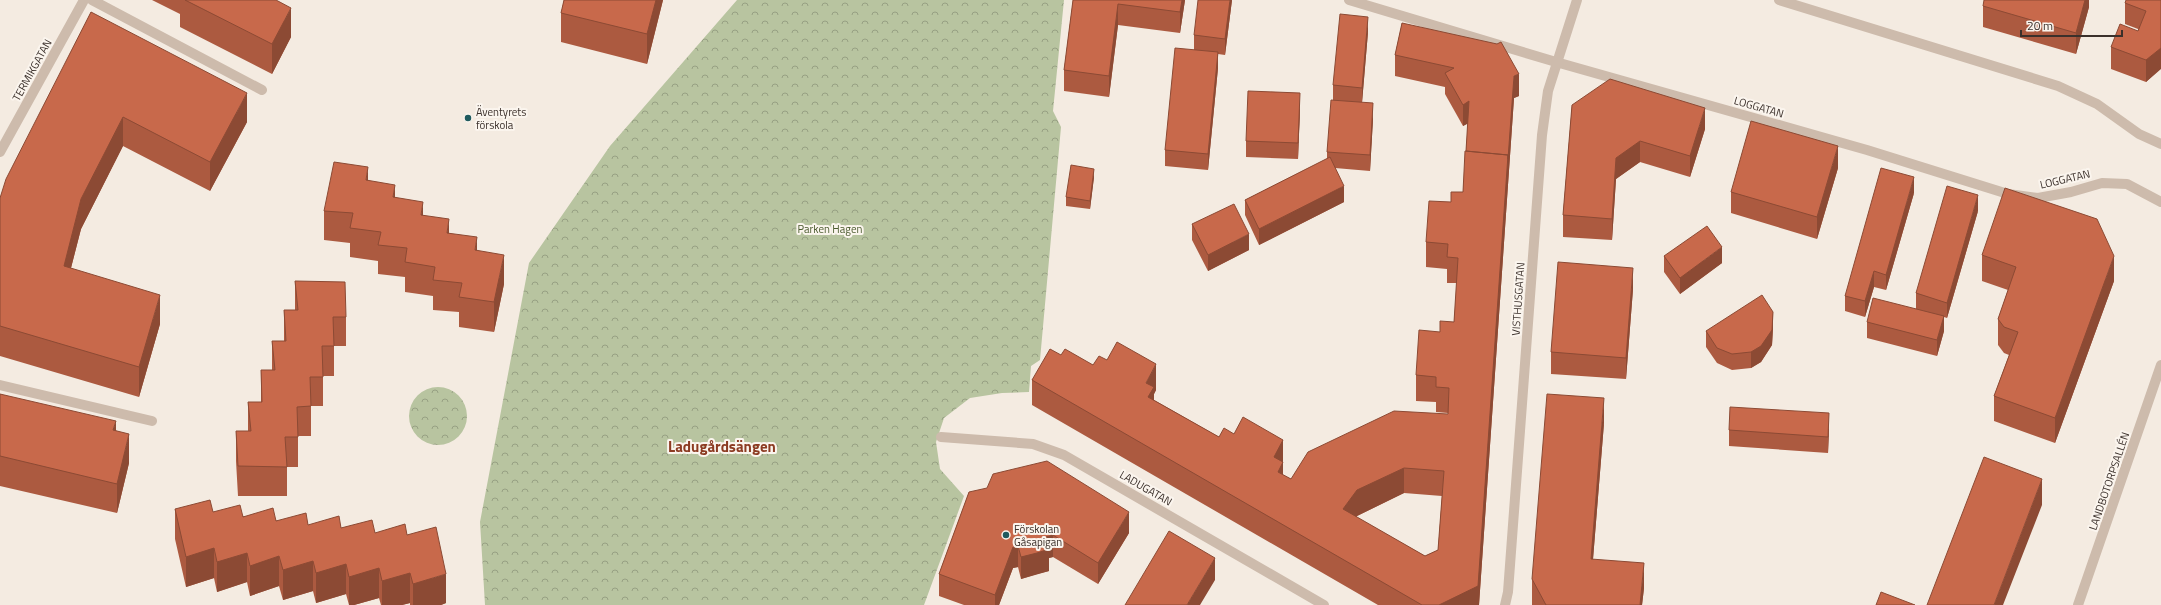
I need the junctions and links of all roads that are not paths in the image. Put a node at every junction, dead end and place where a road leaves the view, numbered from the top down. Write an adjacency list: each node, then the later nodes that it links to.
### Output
1 (84, 0): 9 (street, TERMIKGATAN)
2 (92, 0): 7 (street)
3 (1349, 0): 6 (street, LOGGATAN)
4 (1577, 0): 6 (street, VISTHUSGATAN)
5 (1779, 0): 8 (street)
6 (1556, 62): 10 (street, LOGGATAN); 16 (street, VISTHUSGATAN)
7 (262, 90)
8 (2161, 144)
9 (0, 152)
10 (2161, 202)
11 (2161, 364): 17 (street, LANDBOTORPSALLÉN)
12 (0, 385): 13 (street)
13 (152, 420)
14 (941, 437): 15 (street, LADUGATAN)
15 (1324, 605)
16 (1505, 605)
17 (2078, 605)

